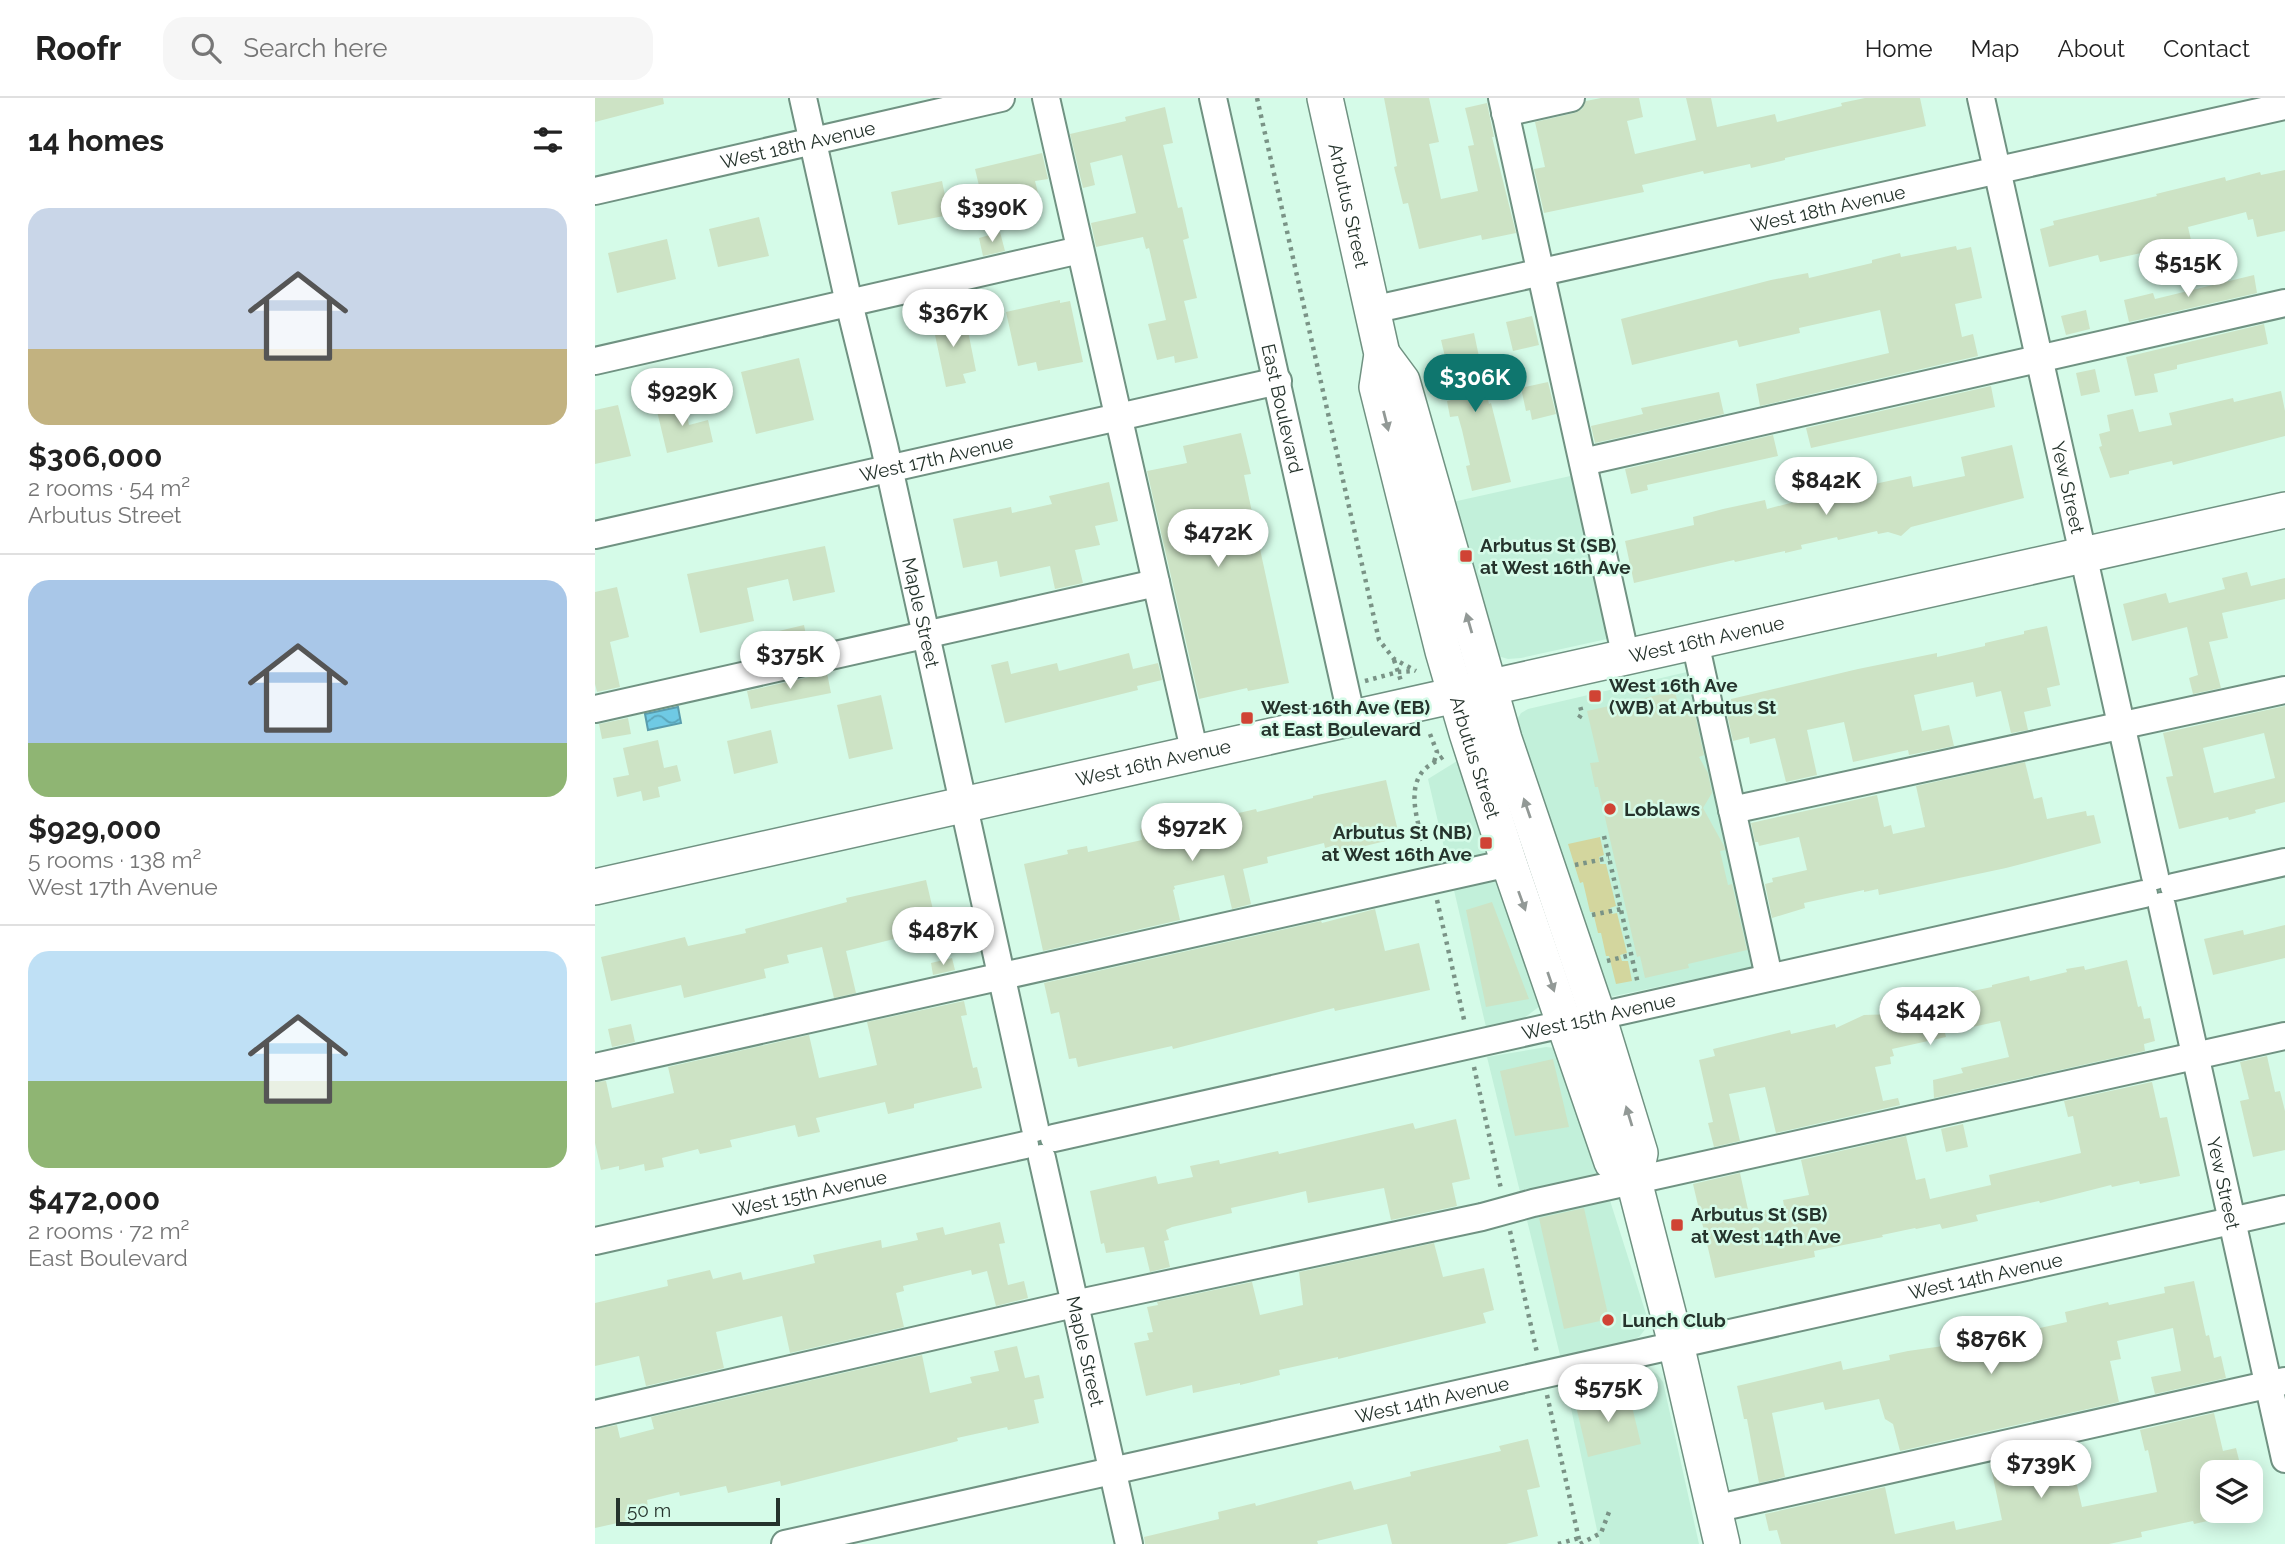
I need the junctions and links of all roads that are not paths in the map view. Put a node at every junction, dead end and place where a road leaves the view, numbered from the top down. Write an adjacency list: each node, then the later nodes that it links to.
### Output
1 (803, 98): 10 (street, Maple Street)
2 (1001, 98): 10 (street, West 18th Avenue)
3 (1046, 98): 13 (street)
4 (1213, 98): 20 (street, East Boulevard)
5 (1325, 98): 17 (main road, Arbutus Street)
6 (1571, 98): 8 (street)
7 (1981, 98): 11 (street, Yew Street)
8 (1504, 106): 14 (street)
9 (2285, 106): 11 (street, West 18th Avenue)
10 (813, 141): 12 (street, West 18th Avenue); 15 (street, Maple Street)
11 (1997, 170): 14 (street, West 18th Avenue); 18 (street, Yew Street)
12 (595, 191)
13 (1080, 250): 15 (street); 21 (street)
14 (1541, 273): 17 (street, West 18th Avenue); 22 (street)
15 (849, 303): 19 (street); 23 (street, Maple Street)
16 (2285, 303): 18 (street)
17 (1372, 310): 32 (main road, Arbutus Street)
18 (2040, 358): 22 (street); 26 (street, Yew Street)
19 (595, 360)
20 (1278, 381): 21 (street, West 17th Avenue); 34 (street, East Boulevard)
21 (1119, 417): 23 (street, West 17th Avenue); 27 (street)
22 (1583, 461): 30 (street)
23 (889, 470): 25 (street, West 17th Avenue); 28 (street, Maple Street)
24 (2285, 510): 26 (main road, West 16th Avenue)
25 (595, 535)
26 (2082, 556): 29 (main road, West 16th Avenue); 35 (street, Yew Street)
27 (1156, 583): 28 (street); 36 (street)
28 (926, 635): 33 (street); 37 (street, Maple Street)
29 (1695, 642): 30 (main road, West 16th Avenue); 38 (street)
30 (1626, 658): 32 (main road, West 16th Avenue)
31 (2285, 690): 35 (street)
32 (1472, 692): 34 (main road, West 16th Avenue); 40 (main road, Arbutus Street); 45 (main road, Arbutus Street, one-way to 32)
33 (595, 709)
34 (1352, 719): 36 (main road, West 16th Avenue)
35 (2121, 726): 38 (street); 42 (street, Yew Street)
36 (1195, 754): 37 (main road, West 16th Avenue)
37 (963, 806): 41 (main road, West 16th Avenue); 43 (street, Maple Street)
38 (1732, 810): 44 (street)
39 (2285, 862): 42 (street, West 15th Avenue)
40 (1509, 863): 43 (street); 45 (main road, Arbutus Street, one-way to 45)
41 (595, 887)
42 (2158, 891): 44 (street, West 15th Avenue); 47 (street, Yew Street)
43 (1000, 976): 48 (street); 49 (street, Maple Street)
44 (1769, 977): 45 (street, West 15th Avenue)
45 (1581, 1019): 49 (street, West 15th Avenue); 50 (main road, Arbutus Street)
46 (2285, 1036): 47 (street)
47 (2195, 1056): 50 (street); 52 (street, Yew Street)
48 (595, 1067)
49 (1039, 1142): 53 (street, West 15th Avenue); 54 (street, Maple Street)
50 (1634, 1181): 54 (street); 55 (main road, Arbutus Street)
51 (2285, 1209): 52 (street, West 14th Avenue)
52 (2232, 1220): 55 (street, West 14th Avenue); 56 (street, Yew Street)
53 (595, 1241)
54 (1074, 1304): 57 (street); 59 (street, Maple Street)
55 (1676, 1344): 59 (street, West 14th Avenue); 60 (main road, Arbutus Street)
56 (2277, 1382): 58 (street, Yew Street); 60 (street)
57 (595, 1414)
58 (2285, 1459)
59 (1113, 1470): 61 (street, West 14th Avenue); 62 (street, Maple Street)
60 (1714, 1509): 63 (main road, Arbutus Street)
61 (785, 1544)
62 (1129, 1544)
63 (1722, 1544)

